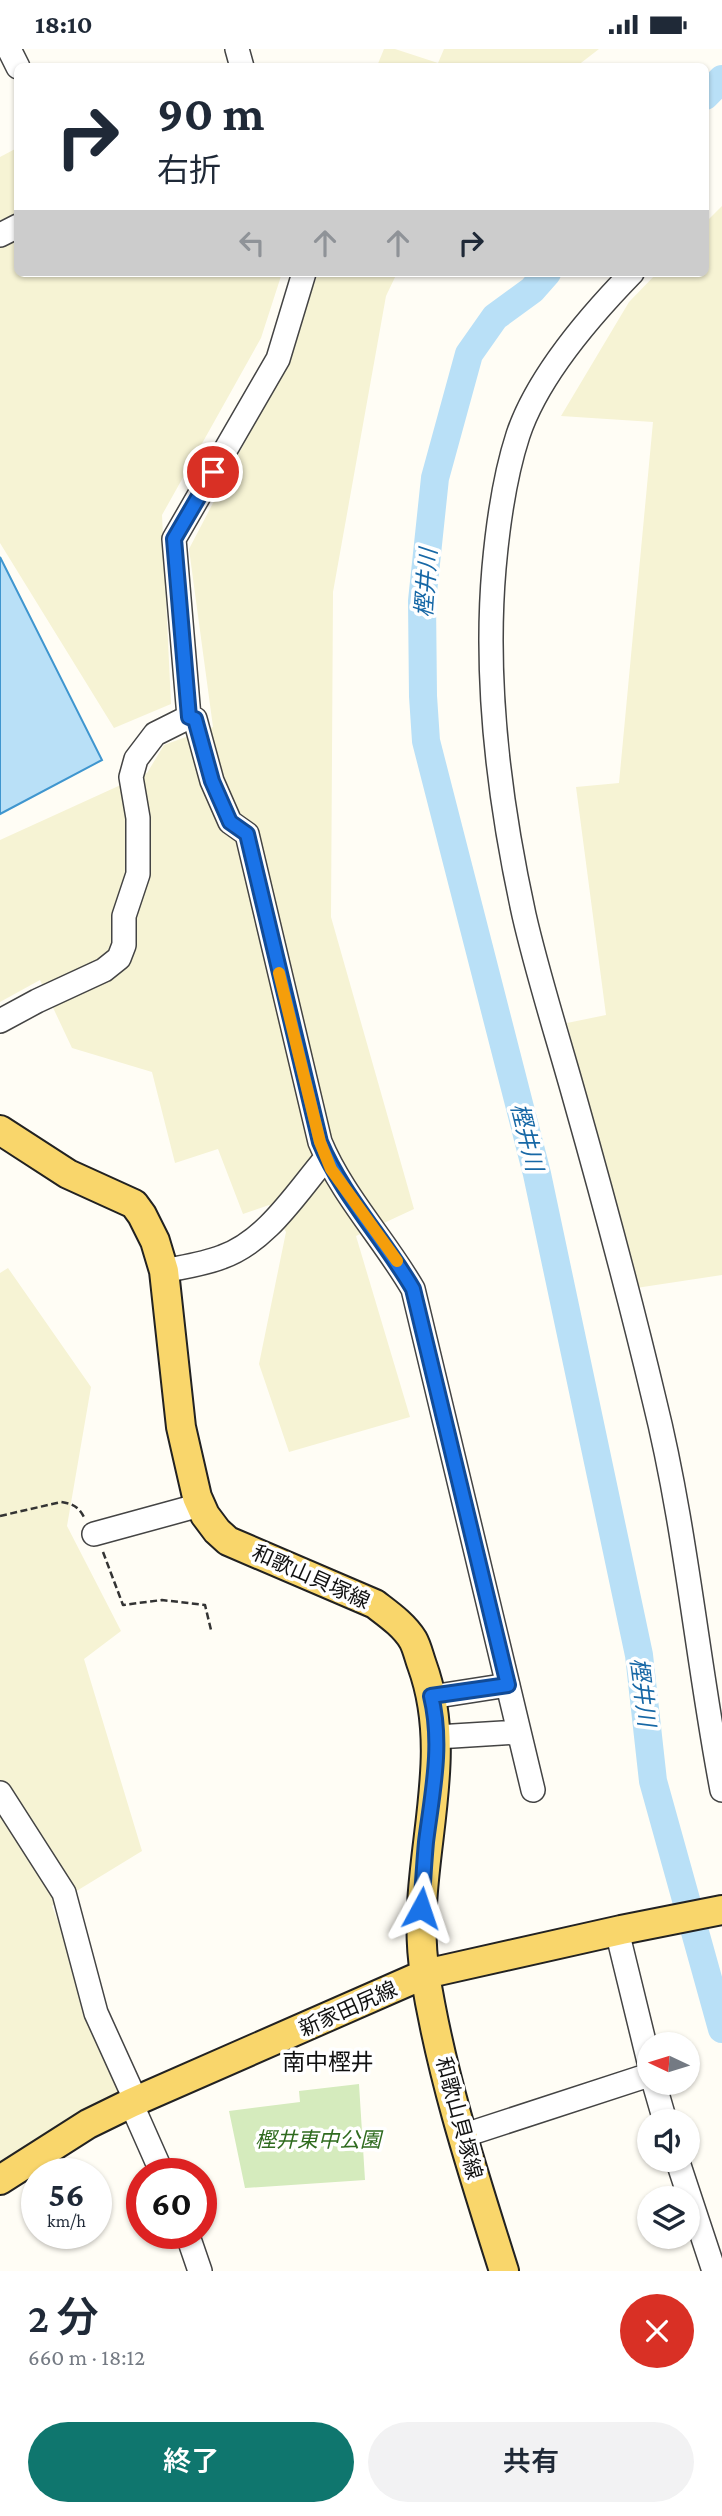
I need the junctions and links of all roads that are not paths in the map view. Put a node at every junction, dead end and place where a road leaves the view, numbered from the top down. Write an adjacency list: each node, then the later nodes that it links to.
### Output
1 (303, 277): 3 (street)
2 (628, 277): 15 (street)
3 (189, 717): 4 (street); 6 (street)
4 (0, 1021)
5 (0, 1130): 7 (main road, 和歌山貝塚線)
6 (326, 1158): 7 (street); 10 (street)
7 (164, 1271): 8 (main road, 和歌山貝塚線)
8 (200, 1505): 9 (street); 11 (main road, 和歌山貝塚線)
9 (94, 1534)
10 (508, 1685): 11 (street); 12 (street)
11 (431, 1696): 13 (main road, 和歌山貝塚線)
12 (519, 1732): 13 (street); 14 (street)
13 (437, 1737): 19 (main road, 和歌山貝塚線)
14 (533, 1790)
15 (722, 1790)
16 (0, 1793): 22 (street)
17 (722, 1910): 18 (main road, 新家田尻線)
18 (619, 1930): 19 (main road, 新家田尻線); 20 (street)
19 (425, 1974): 22 (main road, 新家田尻線); 23 (main road, 和歌山貝塚線)
20 (642, 2032)
21 (637, 2079): 23 (street)
22 (133, 2102): 24 (street); 26 (main road, 新家田尻線)
23 (462, 2136): 29 (main road, 和歌山貝塚線)
24 (156, 2158)
25 (681, 2172): 30 (street)
26 (0, 2180)
27 (193, 2249): 28 (street)
28 (201, 2271)
29 (503, 2271)
30 (714, 2271)

